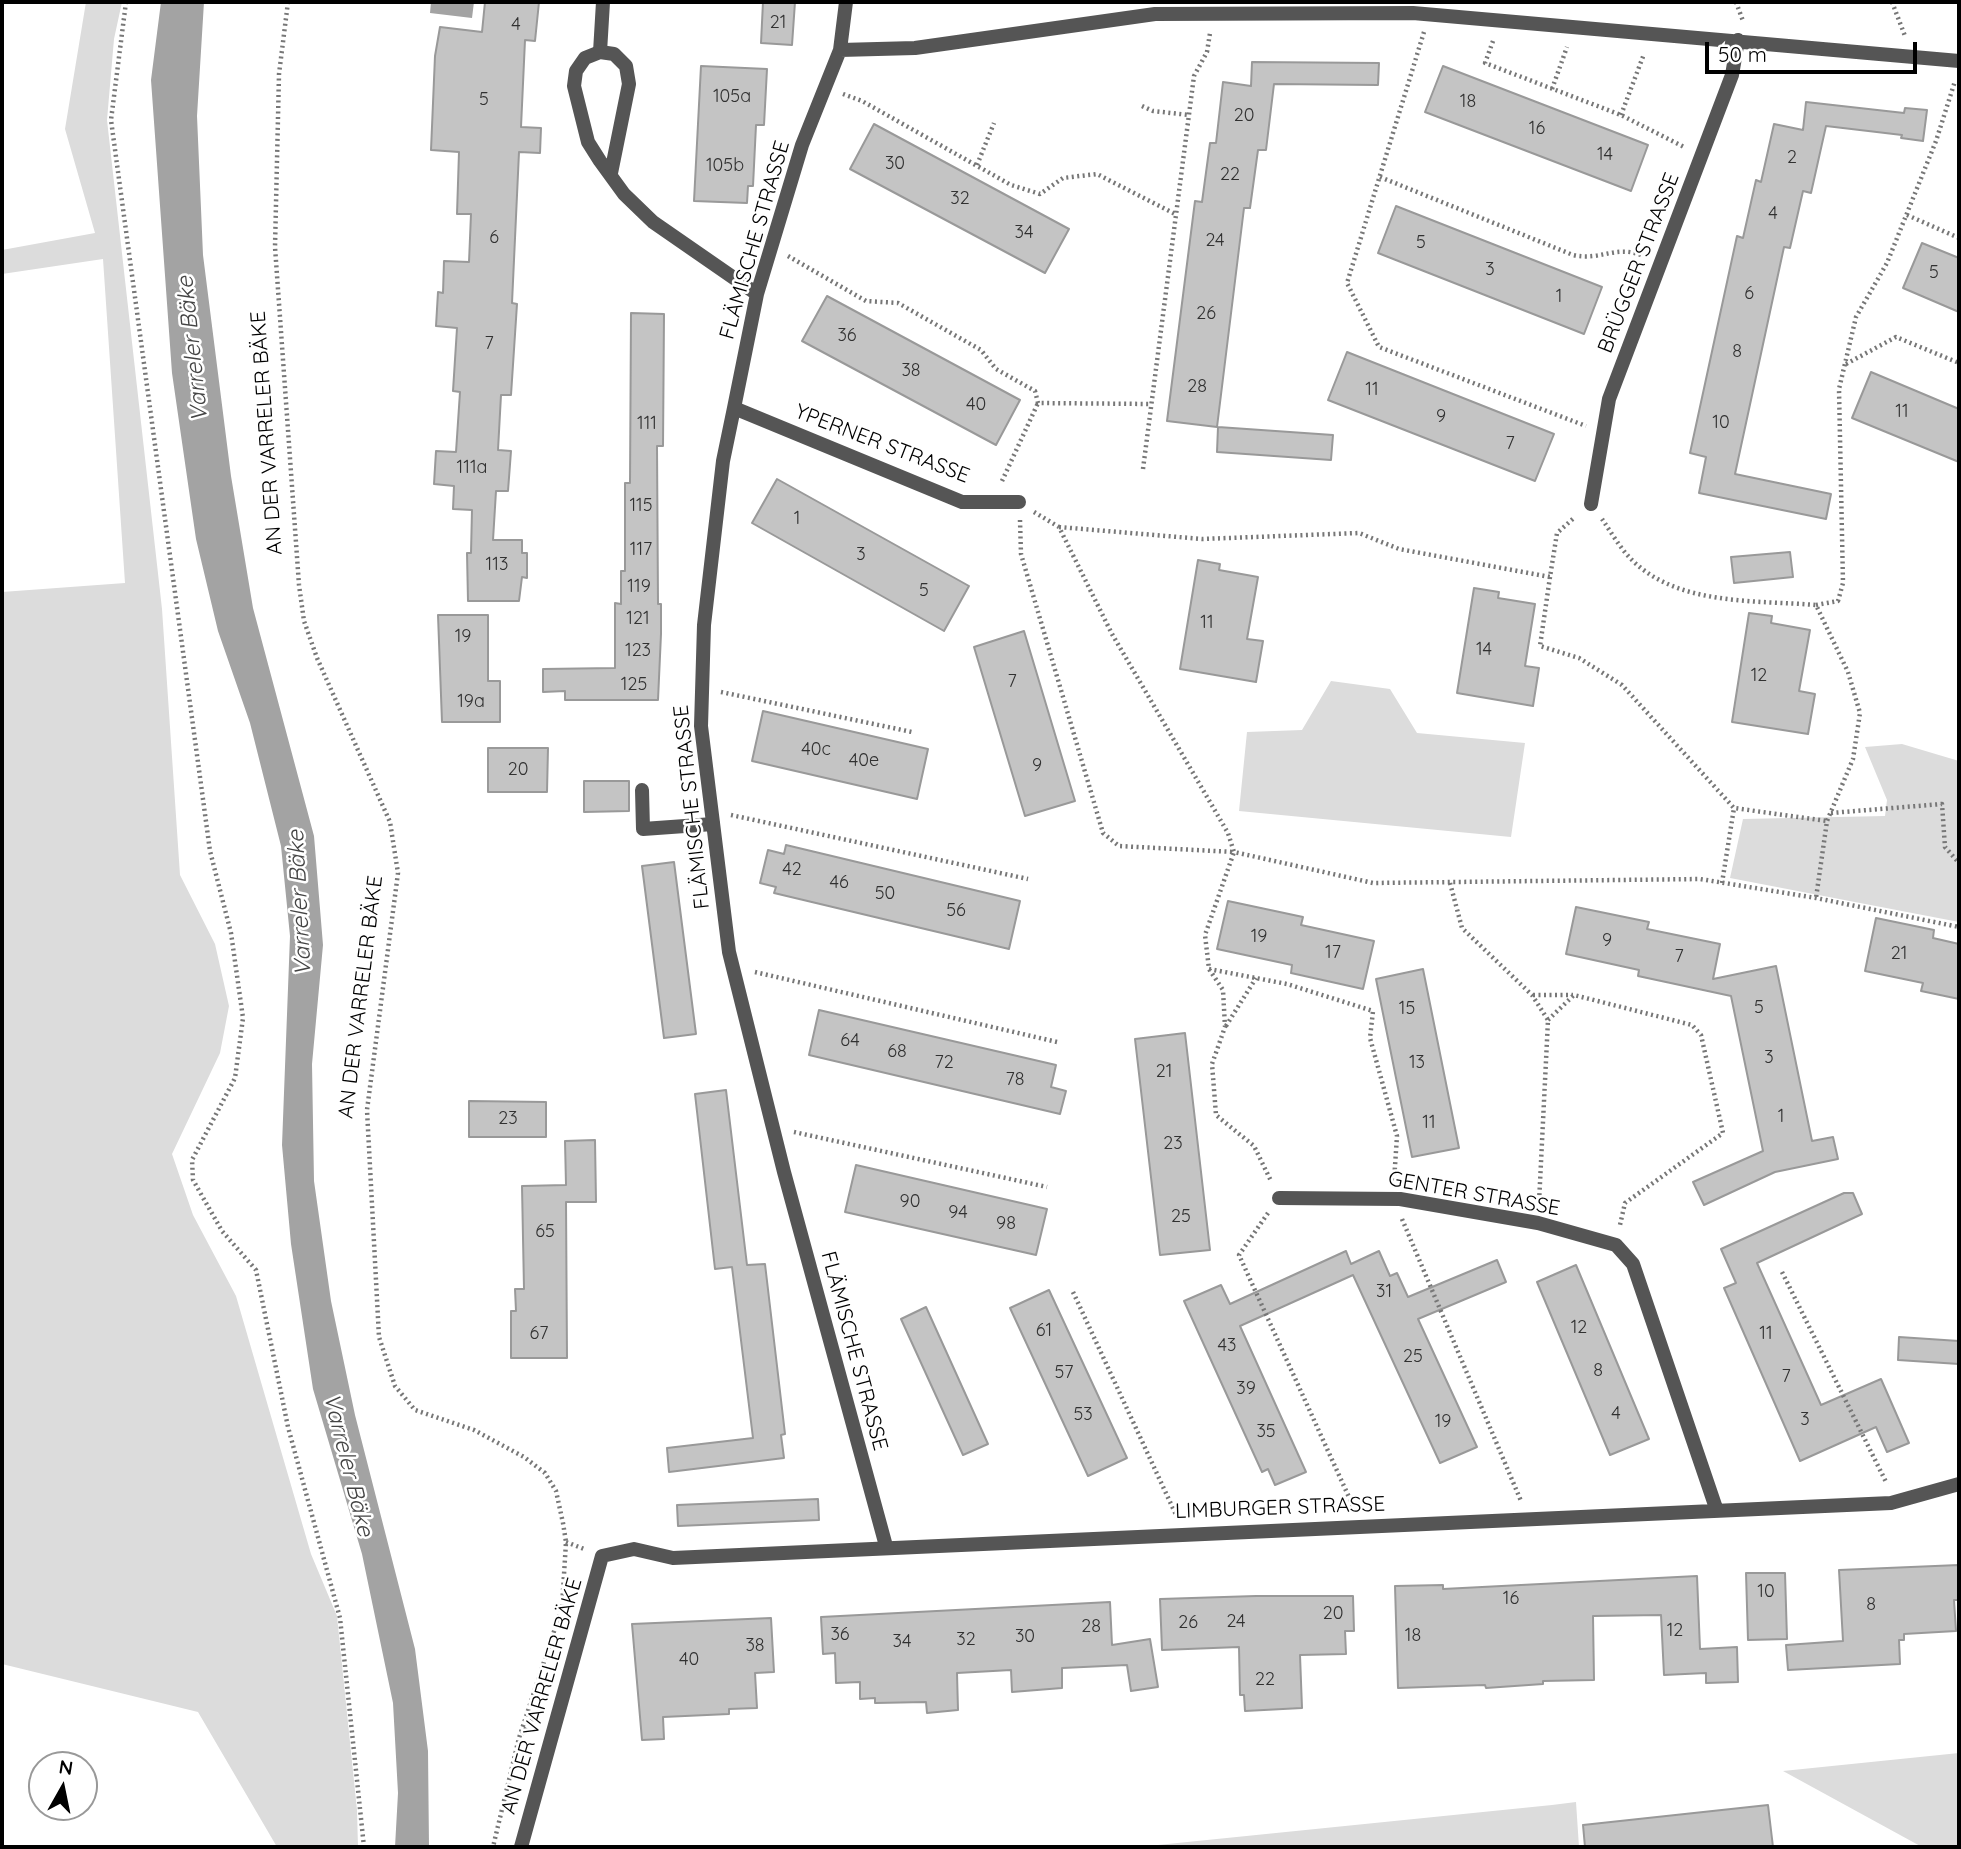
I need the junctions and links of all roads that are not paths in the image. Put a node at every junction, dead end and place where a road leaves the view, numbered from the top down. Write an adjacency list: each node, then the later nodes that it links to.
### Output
1 (603, 2): 5 (street)
2 (846, 2): 4 (street, FLÄMISCHE STRASSE)
3 (1738, 40): 4 (street); 6 (street); 11 (street, BRÜGGER STRASSE)
4 (840, 50): 8 (street, FLÄMISCHE STRASSE)
5 (600, 52): 7 (street); 7 (street)
6 (1959, 61)
7 (611, 173): 8 (street)
8 (757, 295): 9 (street, FLÄMISCHE STRASSE)
9 (734, 408): 10 (street, YPERNER STRASSE); 13 (street, FLÄMISCHE STRASSE)
10 (1019, 502)
11 (1591, 503)
12 (642, 790): 13 (street)
13 (712, 820): 17 (street, FLÄMISCHE STRASSE)
14 (1279, 1198): 16 (street, GENTER STRASSE)
15 (1959, 1484): 16 (street, LIMBURGER STRASSE)
16 (1717, 1511): 17 (street, LIMBURGER STRASSE)
17 (886, 1546): 18 (street, LIMBURGER STRASSE)
18 (602, 1556): 19 (street, AN DER VARRELER BÄKE)
19 (521, 1847)

